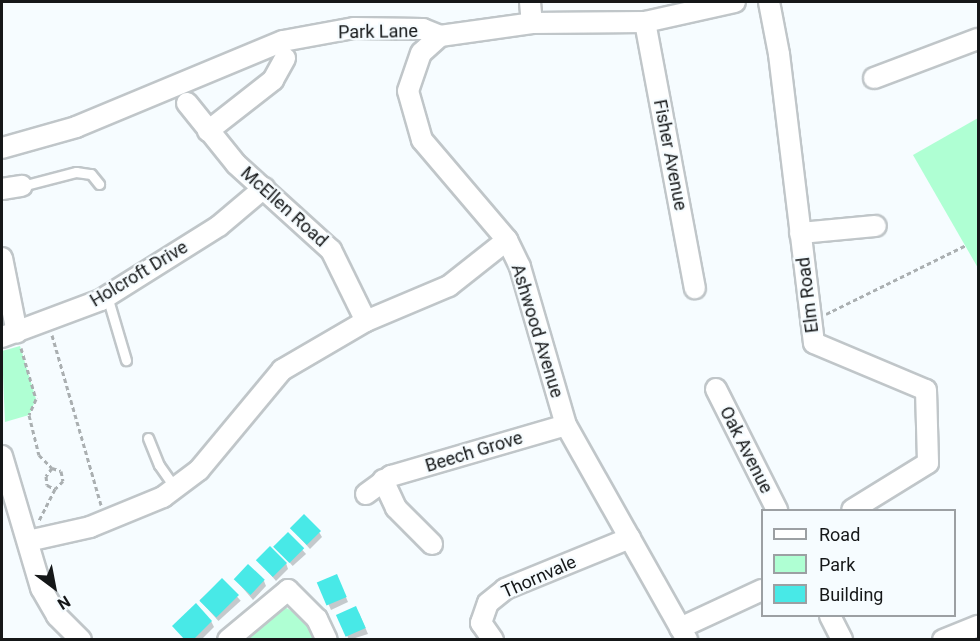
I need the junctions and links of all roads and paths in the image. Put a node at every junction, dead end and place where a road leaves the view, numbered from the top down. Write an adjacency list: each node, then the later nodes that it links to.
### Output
1 (530, 2): 5 (street)
2 (735, 2): 4 (street, Park Lane)
3 (769, 2): 18 (street, Elm Road)
4 (645, 22): 5 (street, Park Lane); 22 (street, Fisher Avenue)
5 (532, 24): 6 (street, Park Lane)
6 (440, 36): 12 (street, Park Lane); 19 (street, Ashwood Avenue)
7 (978, 39): 9 (street)
8 (285, 58): 11 (street)
9 (874, 78)
10 (187, 103): 11 (street, McEllen Road)
11 (208, 131): 16 (street, McEllen Road)
12 (2, 148)
13 (99, 184): 14 (lane)
14 (22, 186): 15 (street)
15 (2, 189)
16 (264, 189): 23 (street, Holcroft Drive); 25 (street, McEllen Road)
17 (876, 225): 18 (street)
18 (800, 233): 26 (street, Elm Road)
19 (507, 240): 25 (street); 30 (street, Ashwood Avenue)
20 (966, 245): 26 (path)
21 (2, 258): 27 (street)
22 (695, 288)
23 (107, 296): 24 (street, Holcroft Drive); 28 (lane)
24 (48, 321): 27 (street, Holcroft Drive); 40 (path)
25 (366, 321): 35 (street)
26 (811, 321): 39 (street, Elm Road)
27 (9, 335): 33 (path)
28 (126, 360)
29 (716, 389): 38 (street, Oak Avenue)
30 (566, 424): 34 (street, Beech Grove); 41 (street, Ashwood Avenue)
31 (148, 438): 35 (lane)
32 (2, 456): 42 (street)
33 (52, 468): 36 (path); 36 (path)
34 (382, 480): 37 (street, Beech Grove); 43 (street)
35 (175, 488): 40 (street)
36 (55, 489): 42 (path)
37 (366, 494)
38 (776, 509)
39 (854, 509)
40 (105, 521): 42 (street)
41 (630, 538): 47 (street, Ashwood Avenue); 51 (street, Thornvale)
42 (28, 541): 48 (street)
43 (432, 544)
44 (761, 591): 47 (street)
45 (831, 617): 52 (street)
46 (978, 626): 53 (street)
47 (684, 634)
48 (81, 639)
49 (230, 639): 50 (street)
50 (327, 639)
51 (493, 639)
52 (842, 639)
53 (943, 639)

